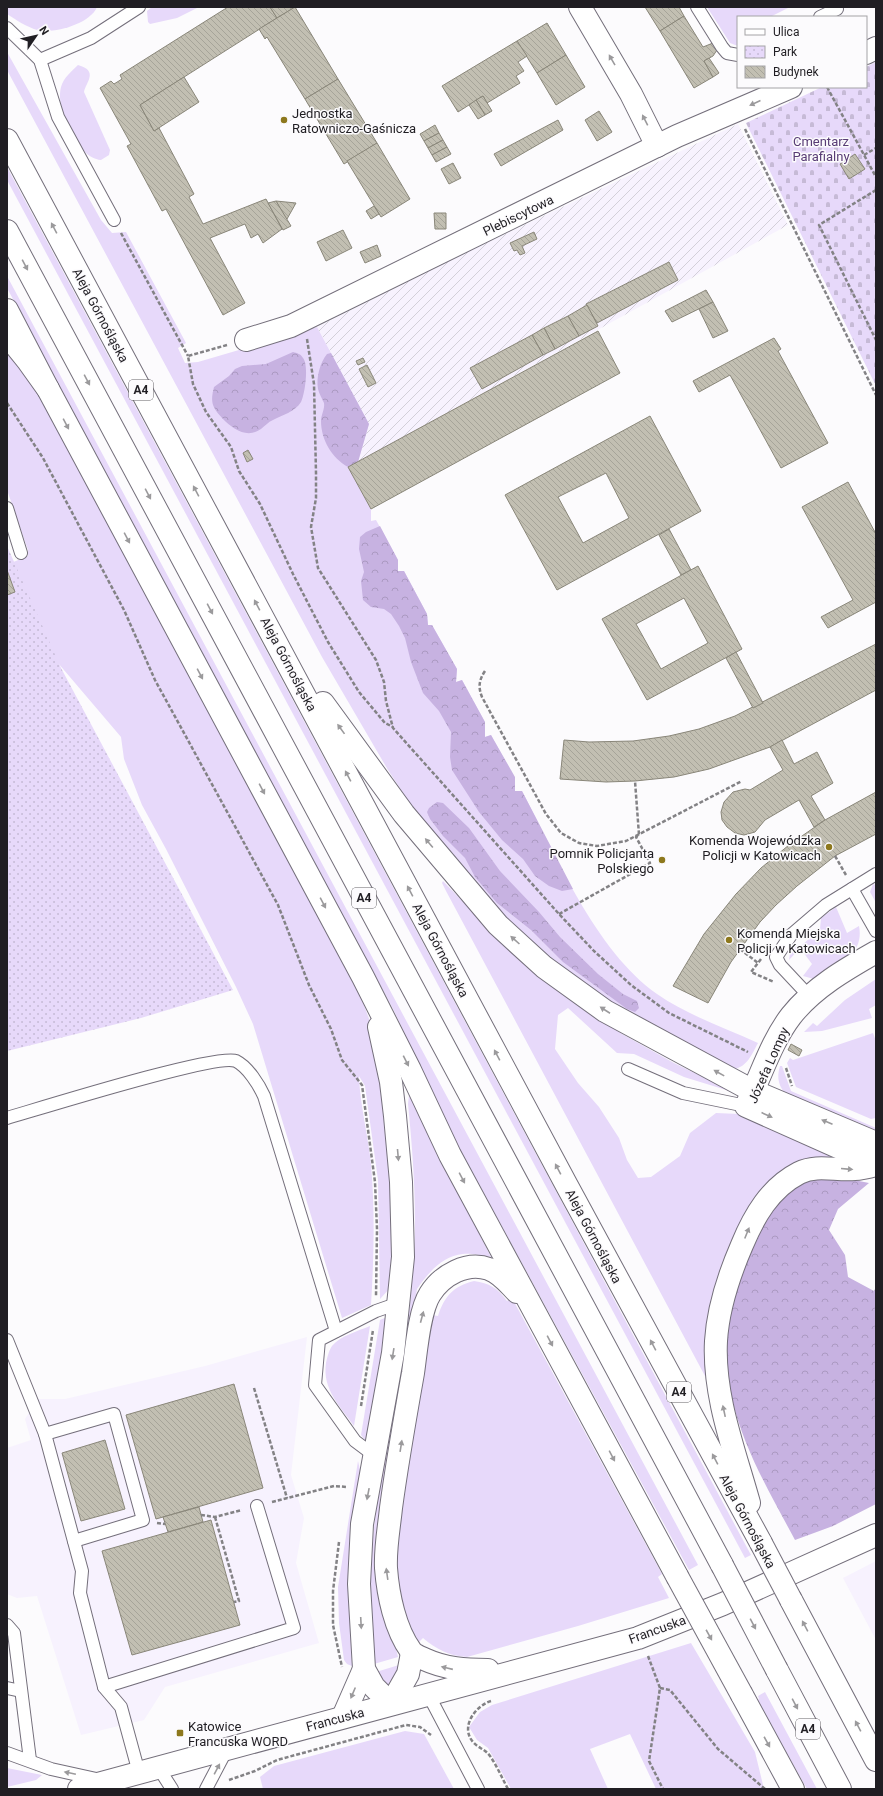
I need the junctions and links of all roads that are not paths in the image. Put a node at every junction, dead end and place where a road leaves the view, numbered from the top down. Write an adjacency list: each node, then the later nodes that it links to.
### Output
1 (139, 7): 10 (lane)
2 (580, 7): 13 (main road, one-way to 2)
3 (697, 7): 9 (lane)
4 (838, 11): 5 (lane)
5 (823, 16)
6 (7, 28): 10 (lane)
7 (876, 48): 8 (main road)
8 (867, 52)
9 (737, 55)
10 (40, 60): 14 (lane)
11 (789, 88): 13 (main road, Plebiscytowa, one-way to 13)
12 (7, 140): 22 (main road, Aleja Górnośląska / A4, one-way to 12)
13 (658, 146): 18 (main road, Plebiscytowa)
14 (114, 220)
15 (7, 231): 65 (main road, A4, one-way to 65, bridge)
16 (7, 310): 19 (main road)
17 (7, 335): 19 (main road)
18 (246, 340)
19 (48, 389): 27 (main road, one-way to 27)
20 (7, 508): 21 (lane)
21 (21, 553)
22 (276, 640): 30 (main road, one-way to 22); 43 (main road, Aleja Górnośląska / A4, one-way to 22)
23 (876, 874): 24 (lane)
24 (852, 889): 25 (lane); 28 (lane)
25 (876, 931)
26 (876, 952): 28 (main road, Józefa Lompy)
27 (363, 976): 34 (main road, one-way to 34); 35 (main road, one-way to 35)
28 (810, 996): 30 (main road, Józefa Lompy)
29 (628, 1069): 30 (lane)
30 (750, 1098): 32 (main road, one-way to 30); 33 (main road, Józefa Lompy, one-way to 33)
31 (7, 1118): 36 (lane)
32 (876, 1142)
33 (876, 1164): 43 (main road, one-way to 33)
34 (399, 1302): 36 (lane); 39 (main road, one-way to 39)
35 (532, 1307): 45 (main road, one-way to 35); 64 (main road, one-way to 64, bridge)
36 (336, 1332): 39 (lane)
37 (7, 1340): 38 (lane)
38 (45, 1434): 42 (lane); 42 (lane)
39 (376, 1456): 46 (main road, one-way to 46)
40 (257, 1506): 48 (lane)
41 (876, 1535): 47 (main road, Francuska)
42 (74, 1541): 48 (lane)
43 (761, 1543): 57 (main road, Aleja Górnośląska / A4, one-way to 43, bridge)
44 (7, 1625): 50 (lane)
45 (412, 1653): 47 (main road, one-way to 45); 51 (main road); 52 (main road)
46 (353, 1670): 52 (main road); 53 (main road, one-way to 53)
47 (514, 1671): 51 (main road, Francuska)
48 (104, 1687): 58 (lane)
49 (7, 1688): 50 (lane)
50 (21, 1691): 56 (lane)
51 (428, 1694): 52 (main road, Francuska); 63 (lane)
52 (391, 1704): 53 (main road, Francuska)
53 (343, 1717): 54 (main road, Francuska)
54 (227, 1749): 58 (main road, Francuska); 62 (lane, one-way to 54)
55 (7, 1753): 56 (lane)
56 (27, 1759): 59 (lane, one-way to 56)
57 (876, 1760)
58 (148, 1770): 59 (main road, Francuska); 61 (lane)
59 (108, 1781): 60 (main road, Francuska)
60 (79, 1789)
61 (172, 1789)
62 (206, 1789)
63 (478, 1789)
64 (793, 1789)
65 (840, 1789)

